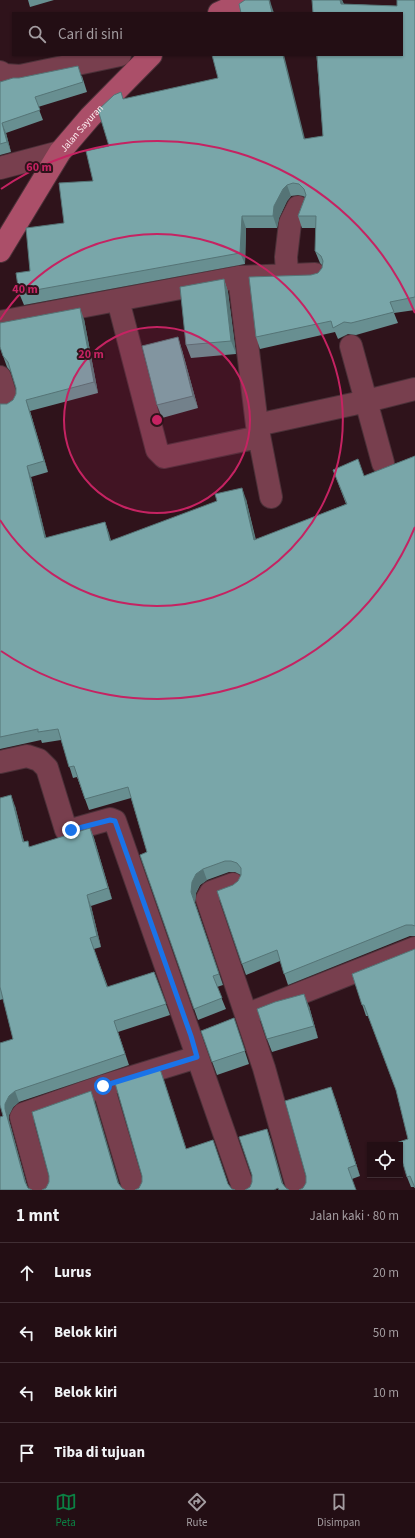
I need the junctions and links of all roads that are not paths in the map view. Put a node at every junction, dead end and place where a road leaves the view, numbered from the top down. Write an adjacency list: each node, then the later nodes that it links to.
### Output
1 (115, 56): 3 (street)
2 (150, 56): 4 (street, Jalan Sayuran)
3 (0, 72)
4 (60, 152): 5 (street); 7 (street, Jalan Sayuran)
5 (0, 168)
6 (298, 207): 8 (street)
7 (0, 251)
8 (287, 274): 9 (street); 10 (street)
9 (315, 274)
10 (239, 277): 11 (street); 18 (street)
11 (118, 300): 12 (street); 18 (street)
12 (0, 322)
13 (351, 346): 16 (street)
14 (0, 377): 17 (street)
15 (415, 389): 16 (street)
16 (367, 401): 18 (street); 19 (street)
17 (8, 403)
18 (258, 431): 20 (street)
19 (383, 463)
20 (271, 497)
21 (0, 762): 26 (street)
22 (233, 884): 24 (street)
23 (415, 948): 24 (street)
24 (247, 1014): 25 (street); 31 (street)
25 (226, 1022)
26 (197, 1057): 27 (street); 30 (street)
27 (103, 1086): 28 (street); 29 (street)
28 (41, 1190)
29 (134, 1190)
30 (244, 1190)
31 (298, 1190)

